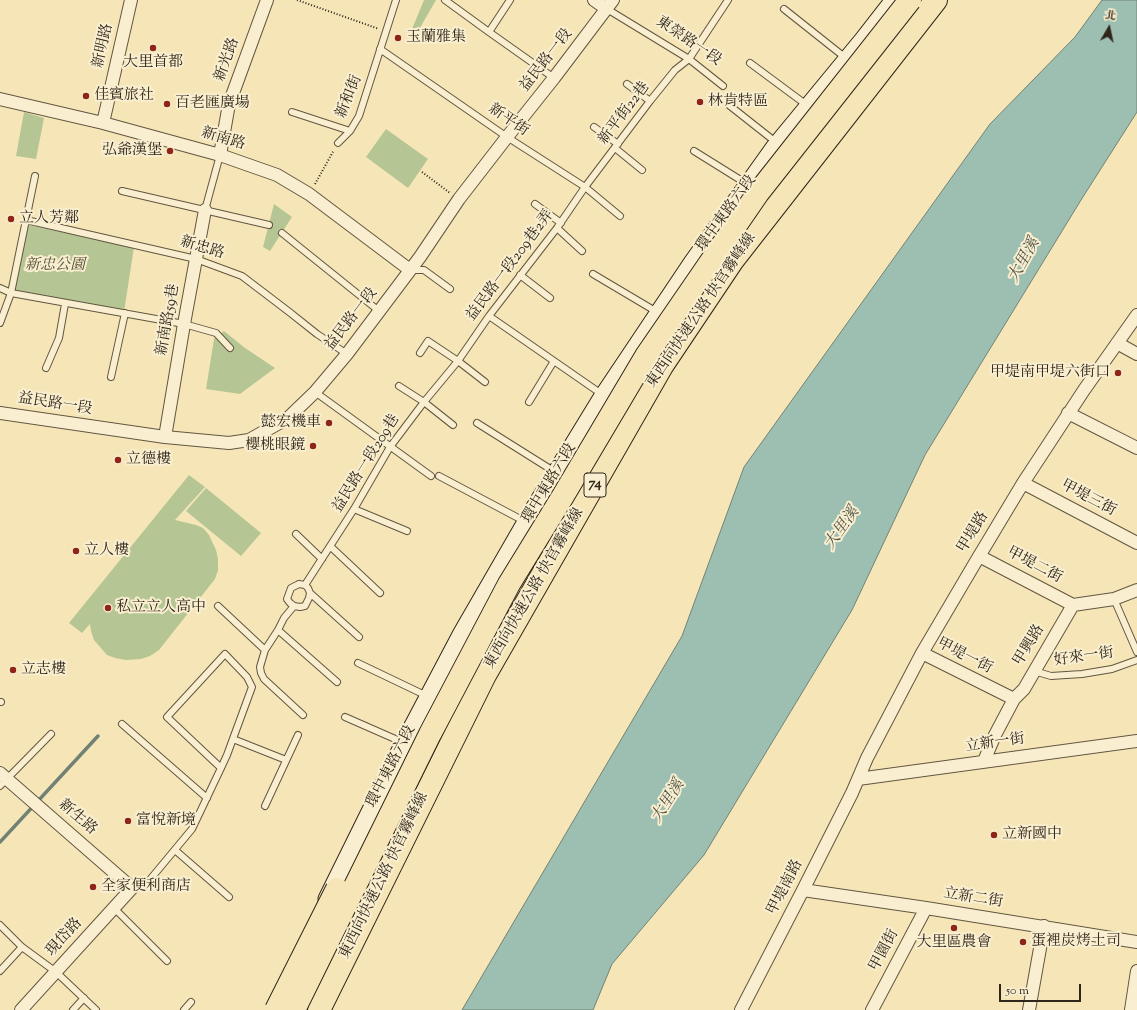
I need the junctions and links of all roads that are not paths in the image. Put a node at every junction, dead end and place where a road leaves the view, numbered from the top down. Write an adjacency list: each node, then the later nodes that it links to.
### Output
1 (130, 0): 28 (street, 新明路)
2 (268, 0): 36 (street, 新光路)
3 (396, 0): 16 (lane, 新和街)
4 (446, 0): 14 (lane)
5 (510, 0): 14 (lane)
6 (594, 0): 12 (street, 東榮路一段)
7 (728, 0): 17 (lane, 新平街22巷)
8 (894, 0): 18 (street, 環中東路六段)
9 (910, 0): 92 (highway, 東西向快速公路 快官霧峰線 / 74, bridge)
10 (922, 0): 15 (street, 環中東路六段)
11 (935, 0): 15 (street, 環中東路六段); 162 (highway, 東西向快速公路 快官霧峰線 / 74)
12 (610, 4): 17 (lane, 東榮路一段); 20 (street, 益民路一段)
13 (784, 9): 18 (lane)
14 (489, 32): 20 (lane)
15 (896, 34): 112 (street, 環中東路六段)
16 (380, 49): 30 (lane, 新和街); 31 (lane, 新平街)
17 (689, 59): 22 (lane, 東榮路一段); 25 (lane, 新平街22巷)
18 (847, 59): 26 (street, 環中東路六段)
19 (750, 63): 26 (lane)
20 (554, 78): 31 (street, 益民路一段)
21 (627, 84): 25 (lane)
22 (723, 86)
23 (720, 98): 33 (lane)
24 (0, 99): 28 (street, 新南路)
25 (650, 101): 34 (lane, 新平街22巷)
26 (808, 106): 33 (street, 環中東路六段)
27 (292, 112): 30 (lane)
28 (103, 123): 36 (street, 新南路)
29 (594, 127): 34 (lane)
30 (350, 131): 32 (lane, 新和街)
31 (507, 137): 40 (lane, 新平街); 51 (street, 益民路一段)
32 (338, 143)
33 (778, 144): 39 (street, 環中東路六段)
34 (616, 146): 37 (lane); 40 (lane, 新平街22巷)
35 (694, 151): 39 (lane)
36 (220, 155): 43 (lane, 新南路59巷); 51 (street, 新南路)
37 (642, 170)
38 (35, 176): 45 (lane)
39 (748, 185): 60 (street, 環中東路六段)
40 (585, 187): 44 (lane, 新平街); 47 (lane, 益民路一段209巷2弄)
41 (122, 191): 43 (lane)
42 (535, 204): 47 (lane)
43 (205, 210): 46 (lane); 50 (street, 新南路59巷)
44 (620, 216)
45 (26, 220): 50 (lane, 新忠路); 56 (lane)
46 (269, 225)
47 (559, 226): 49 (lane); 53 (lane, 益民路一段209巷2弄)
48 (282, 233): 59 (lane)
49 (582, 252)
50 (196, 259): 65 (street, 新南路59巷); 69 (lane, 新忠路)
51 (410, 270): 55 (lane); 59 (street, 益民路一段)
52 (593, 274): 60 (lane)
53 (520, 275): 57 (lane); 63 (lane, 益民路一段209巷2弄)
54 (0, 288): 56 (lane)
55 (450, 289)
56 (11, 293): 58 (lane); 64 (lane)
57 (550, 298)
58 (65, 304): 61 (lane); 73 (lane)
59 (379, 311): 69 (street, 益民路一段)
60 (659, 313): 78 (street, 環中東路六段)
61 (125, 314): 65 (lane); 74 (lane)
62 (1137, 315): 66 (street, 甲堤路)
63 (489, 316): 71 (lane, 益民路一段209巷2弄); 72 (lane)
64 (0, 323)
65 (184, 324): 67 (lane); 85 (street, 新南路59巷)
66 (1117, 343): 70 (street); 82 (street, 甲堤路)
67 (230, 348)
68 (420, 353): 71 (lane)
69 (347, 354): 77 (street, 益民路一段)
70 (1137, 354)
71 (458, 361): 75 (lane); 79 (lane, 益民路一段209巷)
72 (554, 361): 78 (lane); 80 (lane)
73 (46, 368)
74 (111, 377)
75 (485, 382)
76 (398, 386): 79 (lane)
77 (315, 392): 85 (street, 益民路一段); 86 (lane)
78 (603, 396): 88 (street, 環中東路六段)
79 (424, 402): 84 (lane); 86 (lane, 益民路一段209巷)
80 (529, 402)
81 (0, 413): 85 (street, 益民路一段)
82 (1068, 413): 87 (street); 91 (street, 甲堤路)
83 (477, 423): 88 (lane)
84 (453, 425)
85 (165, 437)
86 (390, 447): 89 (lane); 93 (lane, 益民路一段209巷)
87 (1137, 448)
88 (556, 473): 94 (street, 環中東路六段)
89 (431, 476)
90 (439, 476): 94 (lane)
91 (1023, 483): 97 (street, 甲堤三街); 99 (street, 甲堤路)
92 (563, 496): 159 (highway, bridge); 160 (highway, 東西向快速公路 快官霧峰線 / 74, bridge)
93 (354, 509): 95 (lane); 98 (lane, 益民路一段209巷)
94 (526, 522): 110 (street, 環中東路六段)
95 (407, 531)
96 (296, 534): 100 (lane)
97 (1137, 543)
98 (330, 546): 100 (lane, 益民路一段209巷); 104 (lane)
99 (979, 556): 106 (street, 甲堤二街); 115 (street, 甲堤路)
100 (322, 559): 101 (lane, 益民路一段209巷)
101 (304, 585): 103 (lane); 108 (lane)
102 (1137, 590): 105 (street)
103 (310, 593): 108 (lane); 111 (lane)
104 (380, 593)
105 (1114, 599): 106 (street); 114 (lane)
106 (1073, 605): 118 (street, 甲興路)
107 (218, 606): 113 (lane)
108 (294, 606): 109 (lane)
109 (278, 630): 113 (lane); 119 (lane)
110 (462, 633): 112 (street); 120 (street, 環中東路六段)
111 (359, 637)
112 (485, 645): 161 (street, 環中東路六段)
113 (265, 650): 122 (lane)
114 (1137, 652)
115 (922, 653): 121 (street, 甲堤一街); 134 (street, 甲堤路)
116 (1137, 660): 118 (lane, 好來一街)
117 (358, 663): 120 (lane)
118 (1034, 671): 121 (street, 甲興路)
119 (337, 682)
120 (429, 697): 129 (street, 環中東路六段)
121 (1014, 699): 131 (street, 甲興路)
122 (303, 715)
123 (345, 717): 129 (lane)
124 (122, 724): 135 (lane)
125 (51, 734): 133 (lane)
126 (298, 735): 130 (lane)
127 (233, 739): 130 (lane); 132 (lane); 132 (lane)
128 (1137, 741): 131 (street, 立新一街)
129 (404, 743): 158 (street, 環中東路六段)
130 (286, 760): 136 (lane)
131 (984, 761): 134 (street, 立新一街)
132 (221, 768): 135 (lane)
133 (2, 779): 138 (street, 新生路)
134 (858, 779): 139 (street, 甲堤南路)
135 (207, 798): 137 (lane)
136 (265, 806)
137 (175, 850): 138 (lane); 140 (lane)
138 (132, 888): 141 (street, 現岱路)
139 (803, 890): 142 (street, 立新二街); 163 (street, 甲堤南路)
140 (229, 897)
141 (114, 908): 147 (lane); 150 (street, 現岱路)
142 (926, 908): 144 (street, 立新二街); 153 (street, 甲園街)
143 (0, 925): 146 (lane)
144 (1044, 926): 145 (street, 立新二街); 165 (street)
145 (1137, 942)
146 (22, 947): 148 (lane); 150 (lane)
147 (167, 961)
148 (0, 971)
149 (1137, 971): 166 (street)
150 (56, 972): 151 (lane); 154 (street, 現岱路)
151 (84, 998): 155 (lane); 156 (lane)
152 (191, 1002): 157 (lane)
153 (873, 1009): 164 (street)
154 (20, 1010)
155 (73, 1010)
156 (96, 1010)
157 (184, 1010)
158 (271, 1010)
159 (276, 1010)
160 (294, 1010)
161 (305, 1010)
162 (319, 1010)
163 (741, 1010)
164 (886, 1010)
165 (1029, 1010)
166 (1131, 1010)

